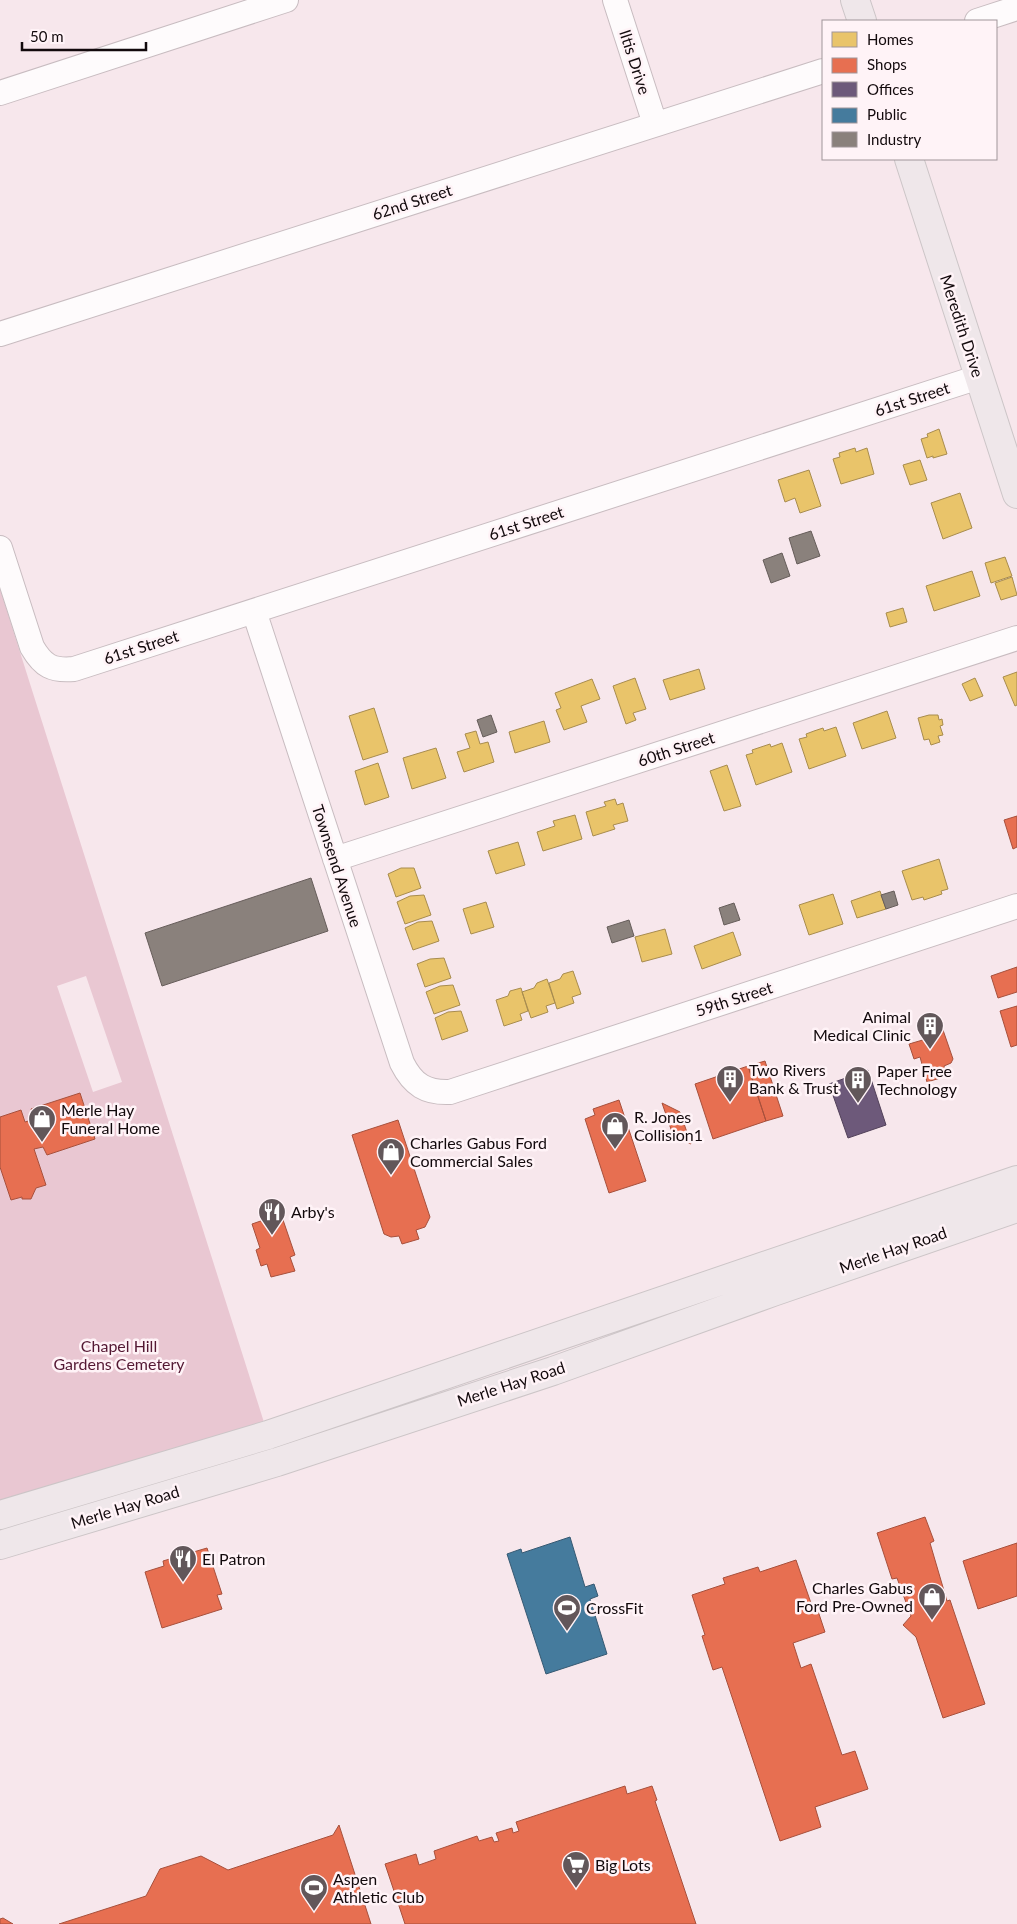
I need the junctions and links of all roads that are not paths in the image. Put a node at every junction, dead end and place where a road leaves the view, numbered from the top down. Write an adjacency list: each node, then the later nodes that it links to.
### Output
1 (286, 0): 8 (street)
2 (615, 0): 9 (street, Iltis Drive)
3 (855, 0): 5 (main road)
4 (1017, 8): 6 (street)
5 (862, 20)
6 (980, 20)
7 (822, 71): 9 (street, 62nd Street)
8 (0, 93)
9 (656, 124): 11 (street, 62nd Street)
10 (909, 160): 12 (main road, Meredith Drive)
11 (0, 334)
12 (979, 377): 13 (main road, Meredith Drive); 15 (street, 61st Street)
13 (1017, 494)
14 (0, 548): 15 (street, 61st Street)
15 (254, 611): 17 (street, Townsend Avenue)
16 (1017, 638): 17 (street, 60th Street)
17 (335, 859): 19 (street, Townsend Avenue)
18 (1017, 906): 19 (street, 59th Street)
19 (450, 1092)
20 (1017, 1180): 22 (main road, Merle Hay Road)
21 (1017, 1208): 23 (main road, Merle Hay Road)
22 (0, 1515)
23 (0, 1545)

